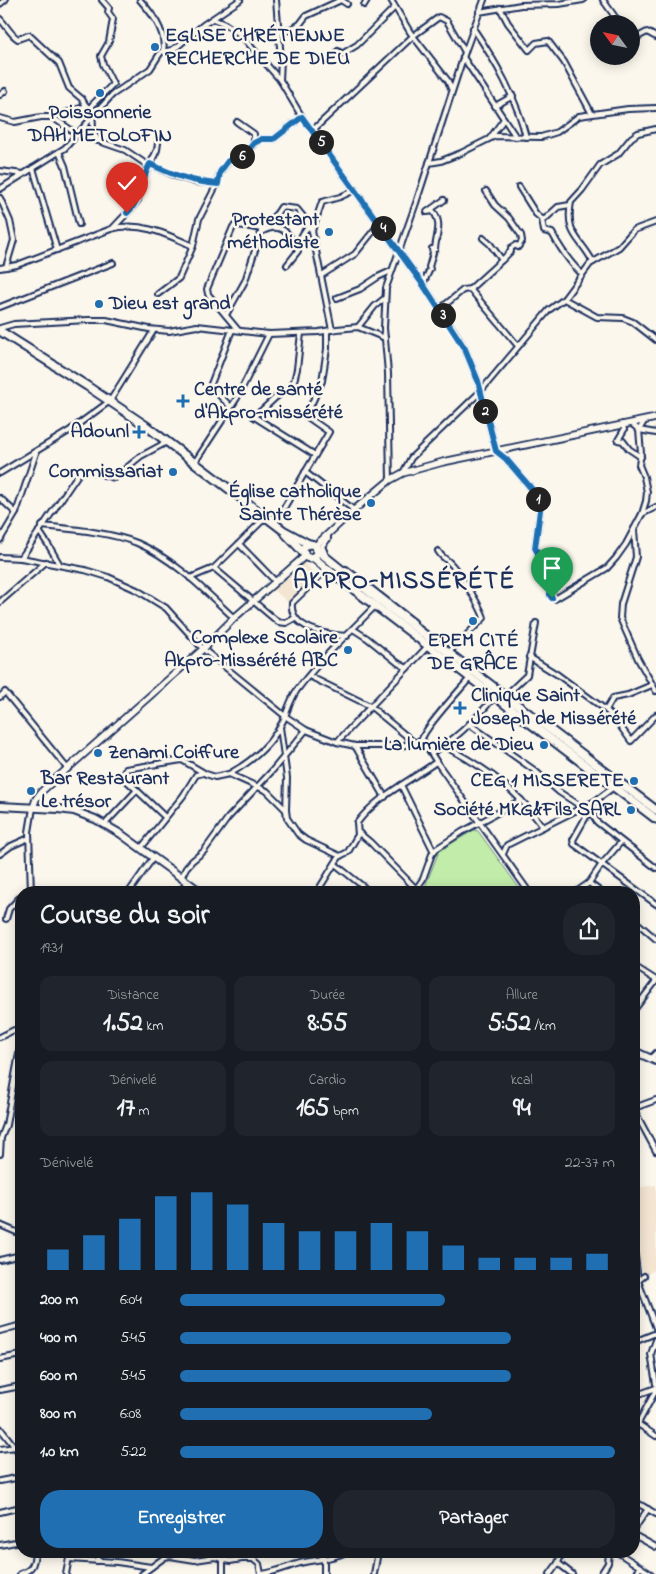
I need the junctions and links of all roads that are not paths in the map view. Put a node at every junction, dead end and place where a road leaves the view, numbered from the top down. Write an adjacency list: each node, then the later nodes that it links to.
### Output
1 (5, 0): 13 (street)
2 (102, 0): 36 (street)
3 (140, 0): 27 (street)
4 (240, 0): 21 (street)
5 (276, 0): 23 (street)
6 (341, 0): 14 (street); 23 (street)
7 (367, 0): 15 (street)
8 (391, 0): 16 (street)
9 (484, 0): 18 (street)
10 (583, 0): 12 (street)
11 (603, 0): 19 (street)
12 (558, 2): 17 (street)
13 (0, 4)
14 (347, 4)
15 (364, 5)
16 (395, 7): 25 (street); 28 (street)
17 (500, 8): 18 (street); 40 (street)
18 (479, 12): 22 (street)
19 (614, 15)
20 (0, 19): 37 (street)
21 (213, 19): 27 (street); 31 (street)
22 (473, 28): 29 (street); 35 (street)
23 (279, 32): 31 (street)
24 (640, 35): 26 (street)
25 (413, 36): 29 (street); 33 (street); 48 (street)
26 (656, 37)
27 (163, 51): 44 (street)
28 (338, 51)
29 (465, 52): 30 (street)
30 (463, 57): 33 (street); 38 (street)
31 (280, 80): 42 (street)
32 (5, 91): 34 (street)
33 (452, 91): 59 (street)
34 (0, 95)
35 (513, 96): 38 (street); 53 (street)
36 (92, 104): 37 (street); 44 (street)
37 (86, 106): 41 (street)
38 (495, 106): 45 (street)
39 (656, 108): 40 (street)
40 (592, 114): 53 (street)
41 (52, 117): 43 (street); 49 (street)
42 (302, 117): 48 (street); 55 (street)
43 (0, 118)
44 (92, 118): 49 (street); 56 (street)
45 (504, 119): 52 (street); 54 (street)
46 (237, 122): 50 (street)
47 (656, 130): 71 (street)
48 (312, 131): 67 (street)
49 (77, 134): 56 (street); 58 (street)
50 (254, 134): 55 (street); 57 (street)
51 (159, 136): 60 (street)
52 (516, 137): 53 (street); 54 (street)
53 (526, 137)
54 (490, 138): 59 (street)
55 (262, 139): 57 (street)
56 (99, 141): 60 (street)
57 (254, 143): 64 (street)
58 (59, 152): 61 (street); 75 (street)
59 (429, 163): 86 (street)
60 (148, 164): 64 (street); 72 (street)
61 (33, 168): 63 (street); 85 (street)
62 (0, 171): 63 (street)
63 (23, 174): 66 (street)
64 (218, 184): 83 (street)
65 (519, 187): 73 (street)
66 (0, 190)
67 (355, 190): 76 (street); 81 (street)
68 (486, 191): 87 (street)
69 (0, 198): 91 (street)
70 (444, 200): 96 (street)
71 (570, 205): 73 (street); 89 (street)
72 (124, 217): 77 (street); 79 (street)
73 (542, 220): 95 (street)
74 (656, 222): 89 (street)
75 (79, 224)
76 (379, 224): 86 (street); 94 (street)
77 (126, 226): 79 (street); 83 (street)
78 (310, 226): 80 (street); 81 (street); 84 (street)
79 (111, 229): 85 (street)
80 (262, 230): 84 (street); 104 (street); 104 (street)
81 (312, 231): 94 (street)
82 (483, 238): 87 (street)
83 (193, 246): 98 (street)
84 (297, 249): 90 (street)
85 (57, 250): 91 (street)
86 (399, 251): 93 (street); 96 (street)
87 (502, 260): 97 (street)
88 (113, 262): 102 (street)
89 (593, 262): 95 (street)
90 (287, 266)
91 (6, 267): 92 (street)
92 (0, 268)
93 (391, 272): 99 (street); 100 (street)
94 (322, 274): 110 (street)
95 (582, 274): 101 (street)
96 (423, 284): 103 (street)
97 (470, 289): 103 (street); 116 (street)
98 (158, 294)
99 (336, 298)
100 (385, 298): 105 (street); 114 (street)
101 (564, 299): 115 (street); 116 (street)
102 (0, 307)
103 (440, 310): 117 (street)
104 (226, 315): 109 (street)
105 (358, 327): 110 (street); 114 (street)
106 (0, 330): 107 (street); 118 (highway)
107 (154, 330): 108 (street); 118 (street)
108 (232, 330): 109 (street); 119 (street)
109 (238, 330): 113 (street)
110 (332, 330): 111 (street)
111 (327, 331): 112 (street); 129 (street)
112 (301, 333): 113 (street); 129 (street)
113 (269, 334): 119 (street)
114 (385, 338): 135 (street)
115 (656, 340)
116 (518, 346): 117 (street)
117 (480, 392): 127 (street); 134 (street)
118 (110, 401): 126 (highway); 128 (street)
119 (231, 407): 131 (street)
120 (656, 418): 121 (main road)
121 (644, 420): 122 (main road); 124 (street)
122 (630, 423): 123 (main road); 124 (street)
123 (623, 424): 127 (main road); 130 (street)
124 (639, 430): 125 (street); 130 (street)
125 (656, 432)
126 (167, 442): 131 (highway); 143 (street)
127 (496, 451): 134 (main road); 144 (street)
128 (36, 453): 133 (street); 139 (street)
129 (316, 455): 132 (street)
130 (641, 457): 140 (street)
131 (194, 462): 141 (highway)
132 (305, 472): 138 (street); 142 (street)
133 (0, 473)
134 (403, 473): 135 (main road)
135 (390, 480): 138 (main road)
136 (0, 498): 139 (street)
137 (656, 507): 140 (street)
138 (354, 510): 147 (main road)
139 (16, 513): 148 (street)
140 (642, 514): 144 (street)
141 (266, 517): 142 (highway); 149 (street)
142 (274, 523): 145 (highway)
143 (42, 526): 146 (street); 160 (street)
144 (634, 529): 178 (street)
145 (283, 530): 150 (highway); 152 (highway)
146 (38, 531): 155 (street); 157 (street)
147 (328, 535): 150 (main road); 172 (street)
148 (0, 540)
149 (239, 544): 158 (street); 161 (street)
150 (314, 547): 152 (highway); 153 (highway); 174 (highway)
151 (438, 551): 172 (street)
152 (304, 554): 153 (highway); 161 (main road)
153 (313, 557): 159 (highway)
154 (0, 558): 155 (street)
155 (21, 558): 156 (street)
156 (46, 562): 157 (street); 163 (street)
157 (60, 565): 171 (street)
158 (214, 568): 160 (street); 162 (street)
159 (326, 569): 164 (highway); 166 (street)
160 (190, 578): 165 (street)
161 (275, 581): 162 (main road)
162 (253, 601): 165 (main road); 166 (street)
163 (0, 602)
164 (375, 606): 168 (street); 170 (highway)
165 (234, 618): 171 (main road)
166 (295, 618): 169 (street)
167 (536, 623): 173 (street)
168 (353, 629): 169 (street); 175 (street)
169 (347, 636): 176 (street)
170 (428, 646): 174 (highway); 175 (street)
171 (203, 649): 185 (street); 199 (main road)
172 (450, 651): 180 (street)
173 (529, 657): 180 (street); 184 (street)
174 (454, 662): 177 (highway); 180 (highway)
175 (407, 668): 183 (street)
176 (309, 676): 183 (street); 185 (street)
177 (470, 678): 181 (highway); 190 (street)
178 (652, 685): 179 (street); 184 (street)
179 (656, 691)
180 (505, 695): 213 (highway)
181 (495, 696): 187 (street); 205 (highway)
182 (0, 697): 199 (street)
183 (370, 706): 191 (street); 192 (street)
184 (606, 710): 186 (street)
185 (285, 716): 188 (street); 189 (street)
186 (656, 716)
187 (469, 724): 194 (street); 211 (street)
188 (280, 727): 196 (street); 201 (street)
189 (306, 730): 191 (street); 196 (street)
190 (422, 739): 192 (street); 195 (street)
191 (337, 742): 193 (street)
192 (415, 743): 193 (street)
193 (355, 746): 207 (street)
194 (444, 746): 195 (street); 208 (street)
195 (431, 754): 197 (street)
196 (284, 755): 204 (street); 214 (street)
197 (436, 762): 203 (street); 218 (street)
198 (195, 767): 200 (street); 202 (street); 206 (street)
199 (67, 768): 212 (main road)
200 (203, 773): 201 (street); 202 (street)
201 (229, 774): 204 (street)
202 (196, 775): 215 (street)
203 (401, 785): 207 (street); 226 (street)
204 (258, 787): 214 (street); 234 (street)
205 (614, 787): 209 (street); 216 (highway)
206 (137, 790): 215 (street); 217 (street)
207 (385, 797): 220 (street)
208 (521, 800): 218 (street); 219 (street)
209 (587, 804): 211 (street); 222 (street)
210 (0, 806): 212 (main road)
211 (582, 807): 219 (street); 232 (street)
212 (34, 808): 217 (main road); 221 (street)
213 (656, 808)
214 (286, 810): 229 (street)
215 (165, 818): 225 (street)
216 (656, 819)
217 (105, 824): 225 (main road)
218 (480, 824): 223 (street); 226 (street)
219 (543, 827): 224 (street)
220 (358, 832): 229 (street); 242 (street)
221 (29, 838): 227 (street); 236 (street)
222 (621, 842): 232 (street); 233 (street)
223 (496, 844): 224 (street); 228 (street)
224 (507, 845): 228 (street)
225 (141, 848): 230 (main road)
226 (434, 852): 243 (street)
227 (0, 854)
228 (503, 854): 244 (street)
229 (340, 856): 231 (street)
230 (153, 858): 234 (main road); 237 (street)
231 (335, 864): 240 (street); 241 (street)
232 (602, 864): 235 (street); 247 (street)
233 (656, 868)
234 (184, 880): 238 (street); 239 (main road)
235 (589, 883): 245 (street); 246 (street)
236 (29, 886)
237 (133, 886)
238 (182, 886)
239 (192, 886)
240 (321, 886)
241 (362, 886)
242 (411, 886)
243 (418, 886)
244 (525, 886)
245 (585, 886)
246 (593, 886)
247 (632, 886)
248 (640, 892): 250 (street)
249 (15, 902): 251 (street)
250 (656, 904)
251 (6, 919)
252 (640, 925): 253 (street)
253 (656, 939)
254 (640, 970): 255 (street)
255 (656, 981): 256 (street)
256 (640, 1002)
257 (15, 1031): 258 (street)
258 (0, 1037)
259 (656, 1053): 261 (street)
260 (640, 1054): 261 (main road)
261 (653, 1060)
262 (15, 1076): 267 (street)
263 (656, 1100): 264 (street)
264 (640, 1107)
265 (640, 1120): 266 (street)
266 (656, 1151)
267 (0, 1154)
268 (0, 1225): 269 (street)
269 (15, 1231)
270 (15, 1256): 271 (street)
271 (0, 1260)
272 (644, 1276): 273 (street)
273 (640, 1279)
274 (640, 1291): 276 (street)
275 (15, 1327): 277 (street)
276 (656, 1328)
277 (0, 1331)
278 (656, 1333): 279 (street)
279 (640, 1340)
280 (656, 1340): 283 (street)
281 (15, 1356): 282 (street)
282 (0, 1359)
283 (656, 1384)
284 (15, 1387): 286 (street)
285 (656, 1389): 287 (street); 288 (street)
286 (0, 1390)
287 (640, 1394)
288 (655, 1397): 289 (street)
289 (640, 1421)
290 (640, 1425): 292 (street)
291 (0, 1428): 293 (street)
292 (656, 1436)
293 (15, 1446)
294 (15, 1447): 295 (street)
295 (0, 1449)
296 (15, 1478): 297 (street)
297 (0, 1481)
298 (640, 1504): 300 (street)
299 (15, 1508): 301 (street)
300 (648, 1509): 302 (street); 303 (street)
301 (0, 1512)
302 (656, 1514)
303 (640, 1520)
304 (640, 1538): 307 (street)
305 (15, 1542): 306 (street)
306 (0, 1545)
307 (656, 1547)
308 (34, 1558): 328 (street)
309 (97, 1558): 322 (street)
310 (165, 1558): 326 (street)
311 (182, 1558): 312 (street)
312 (208, 1558)
313 (218, 1558): 321 (street)
314 (322, 1558): 323 (street)
315 (333, 1558): 323 (street)
316 (377, 1558): 334 (street)
317 (560, 1558): 324 (street)
318 (608, 1558): 337 (street)
319 (626, 1558): 325 (street)
320 (69, 1559): 322 (street); 329 (street)
321 (223, 1560): 331 (street); 332 (street)
322 (97, 1561): 326 (street)
323 (324, 1562): 327 (street); 333 (street)
324 (558, 1563): 335 (street); 336 (street)
325 (640, 1567): 338 (street); 339 (street)
326 (153, 1568): 330 (street)
327 (284, 1572): 332 (street)
328 (20, 1574)
329 (66, 1574)
330 (142, 1574)
331 (223, 1574)
332 (262, 1574)
333 (324, 1574)
334 (374, 1574)
335 (550, 1574)
336 (572, 1574)
337 (601, 1574)
338 (636, 1574)
339 (651, 1574)

